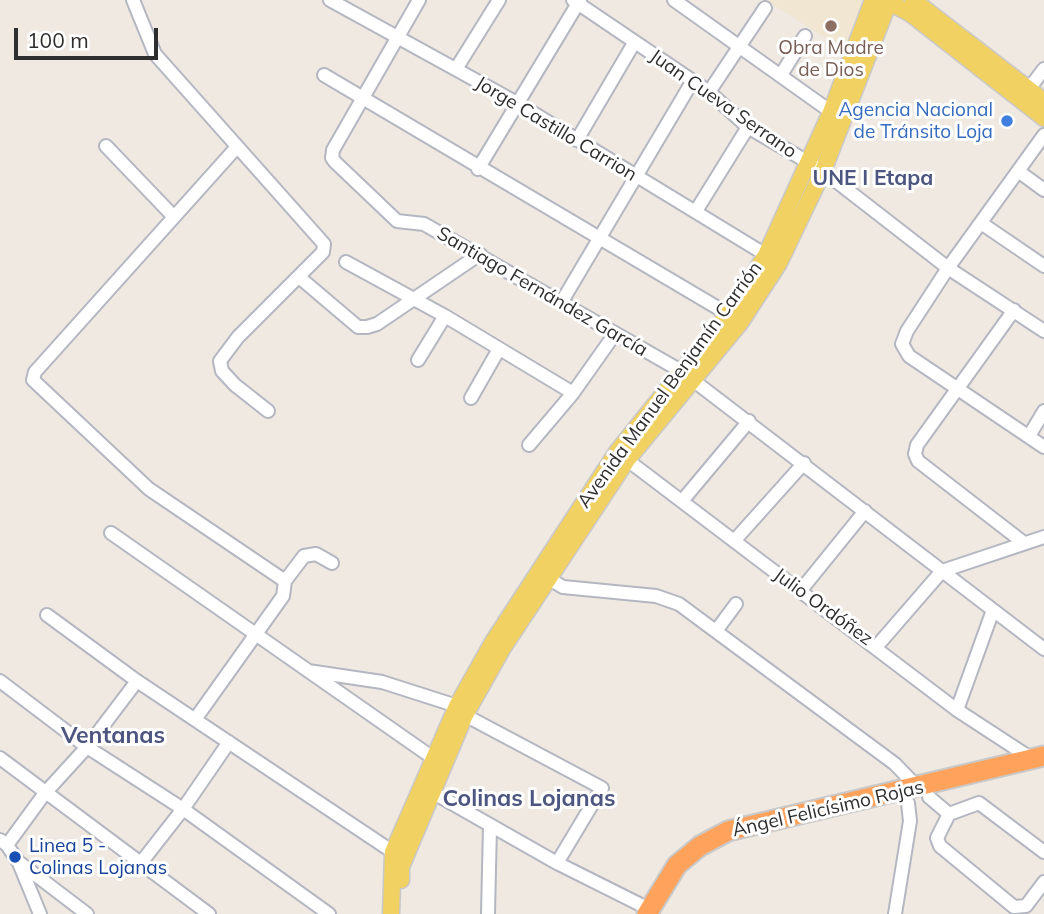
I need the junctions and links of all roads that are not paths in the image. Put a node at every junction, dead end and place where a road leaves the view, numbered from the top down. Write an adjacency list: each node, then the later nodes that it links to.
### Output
1 (133, 0): 30 (street)
2 (419, 0): 10 (street)
3 (499, 0): 14 (street)
4 (674, 0): 13 (street)
5 (913, 0): 20 (main road)
6 (335, 1): 10 (street, Jorge Castillo Carrion)
7 (577, 1): 12 (street, Juan Cueva Serrano); 23 (street)
8 (885, 1): 20 (main road); 24 (main road, Avenida Manuel Benjamín Carrión)
9 (765, 8): 13 (street)
10 (397, 36): 14 (street, Jorge Castillo Carrion); 21 (street)
11 (805, 36): 17 (street)
12 (634, 43): 18 (street, Juan Cueva Serrano); 28 (street)
13 (738, 45): 17 (street); 19 (street)
14 (456, 69): 23 (street, Jorge Castillo Carrion)
15 (1044, 69): 20 (street)
16 (324, 75): 21 (street)
17 (781, 75): 24 (street)
18 (692, 82): 19 (street, Juan Cueva Serrano); 34 (street)
19 (709, 92): 26 (street, Juan Cueva Serrano)
20 (1025, 94): 22 (main road); 25 (main road)
21 (362, 97): 32 (street); 40 (street, Santiago Fernández García)
22 (1044, 101)
23 (517, 103): 28 (street, Jorge Castillo Carrion); 32 (street)
24 (837, 116): 31 (main road, Avenida Manuel Benjamín Carrión)
25 (1044, 118)
26 (748, 127): 31 (street, Juan Cueva Serrano); 36 (street)
27 (1044, 135): 33 (street)
28 (577, 140): 34 (street, Jorge Castillo Carrion)
29 (106, 146): 37 (street)
30 (236, 148): 37 (street); 45 (street)
31 (816, 167): 41 (main road, Avenida Manuel Benjamín Carrión); 44 (street, Juan Cueva Serrano)
32 (478, 169): 39 (street)
33 (1018, 171): 35 (street); 38 (street)
34 (637, 177): 36 (street, Jorge Castillo Carrion); 39 (street)
35 (1044, 190)
36 (696, 211): 41 (street, Jorge Castillo Carrion)
37 (174, 217): 76 (street)
38 (981, 223): 43 (street); 44 (street)
39 (599, 239): 47 (street); 49 (street)
40 (480, 254): 46 (street); 47 (street, Santiago Fernández García)
41 (773, 259): 49 (main road, Avenida Manuel Benjamín Carrión); 55 (main road, Avenida Manuel Benjamín Carrión)
42 (346, 262): 46 (street)
43 (1044, 266)
44 (948, 268): 48 (street, Juan Cueva Serrano); 56 (street)
45 (299, 277): 46 (street); 59 (street)
46 (412, 300): 50 (street)
47 (561, 303): 52 (street, Santiago Fernández García)
48 (1014, 310): 51 (street, Juan Cueva Serrano); 56 (street)
49 (728, 314): 55 (main road, Avenida Manuel Benjamín Carrión)
50 (445, 316): 53 (street); 54 (street)
51 (1044, 331)
52 (614, 335): 55 (street, Santiago Fernández García); 57 (street)
53 (499, 349): 57 (street); 58 (street)
54 (418, 360)
55 (687, 376): 61 (street, Santiago Fernández García); 65 (main road, Avenida Manuel Benjamín Carrión)
56 (958, 389): 62 (street); 72 (street)
57 (573, 393): 63 (street)
58 (471, 398)
59 (268, 411)
60 (1044, 411): 62 (street)
61 (749, 421): 66 (street, Santiago Fernández García); 67 (street)
62 (1029, 436): 64 (street)
63 (529, 445)
64 (1044, 447)
65 (622, 456): 67 (street, Julio Ordóñez); 75 (main road, Avenida Manuel Benjamín Carrión); 89 (main road, Avenida Manuel Benjamín Carrión)
66 (804, 463): 68 (street, Santiago Fernández García); 71 (street)
67 (682, 501): 71 (street, Julio Ordóñez)
68 (865, 511): 74 (street, Santiago Fernández García); 77 (street)
69 (111, 533): 82 (street)
70 (1044, 537): 72 (street)
71 (734, 541): 77 (street, Julio Ordóñez)
72 (1024, 543): 74 (street)
73 (332, 563): 76 (street)
74 (942, 571): 79 (street, Santiago Fernández García); 83 (street)
75 (549, 579): 81 (street); 89 (main road, Avenida Manuel Benjamín Carrión)
76 (285, 581): 82 (street)
77 (801, 590): 83 (street, Julio Ordóñez)
78 (736, 604): 81 (street)
79 (993, 610): 84 (street, Santiago Fernández García); 88 (street)
80 (47, 615): 87 (street)
81 (716, 631): 98 (street)
82 (256, 634): 85 (street); 90 (street)
83 (877, 646): 88 (street, Julio Ordóñez)
84 (1044, 649)
85 (304, 670): 89 (street); 94 (street)
86 (0, 681): 92 (street)
87 (137, 681): 90 (street); 92 (street)
88 (957, 710): 95 (street, Julio Ordóñez)
89 (459, 711): 94 (main road, Avenida Manuel Benjamín Carrión); 96 (main road, Avenida Manuel Benjamín Carrión); 107 (street)
90 (196, 718): 91 (street)
91 (229, 742): 99 (street); 103 (street)
92 (87, 747): 97 (street); 99 (street)
93 (0, 758): 97 (street)
94 (433, 758): 103 (main road, Avenida Manuel Benjamín Carrión)
95 (1040, 761): 98 (highway, Ángel Felicísimo Rojas)
96 (432, 792): 101 (street); 116 (main road, Avenida Manuel Benjamín Carrión)
97 (45, 793): 102 (street); 106 (street)
98 (918, 796): 100 (street); 110 (highway, Ángel Felicísimo Rojas); 118 (street)
99 (183, 809): 106 (street); 109 (street)
100 (949, 814): 104 (street); 108 (street)
101 (490, 826): 107 (street); 117 (street)
102 (4, 843): 105 (street)
103 (393, 852): 115 (main road, Avenida Manuel Benjamín Carrión)
104 (1044, 852)
105 (19, 863): 111 (street); 112 (street)
106 (140, 863): 113 (street)
107 (557, 863): 110 (street)
108 (1044, 882)
109 (313, 910): 114 (street)
110 (653, 912)
111 (40, 914)
112 (87, 914)
113 (209, 914)
114 (329, 914)
115 (391, 914)
116 (401, 914)
117 (488, 914)
118 (895, 914)

